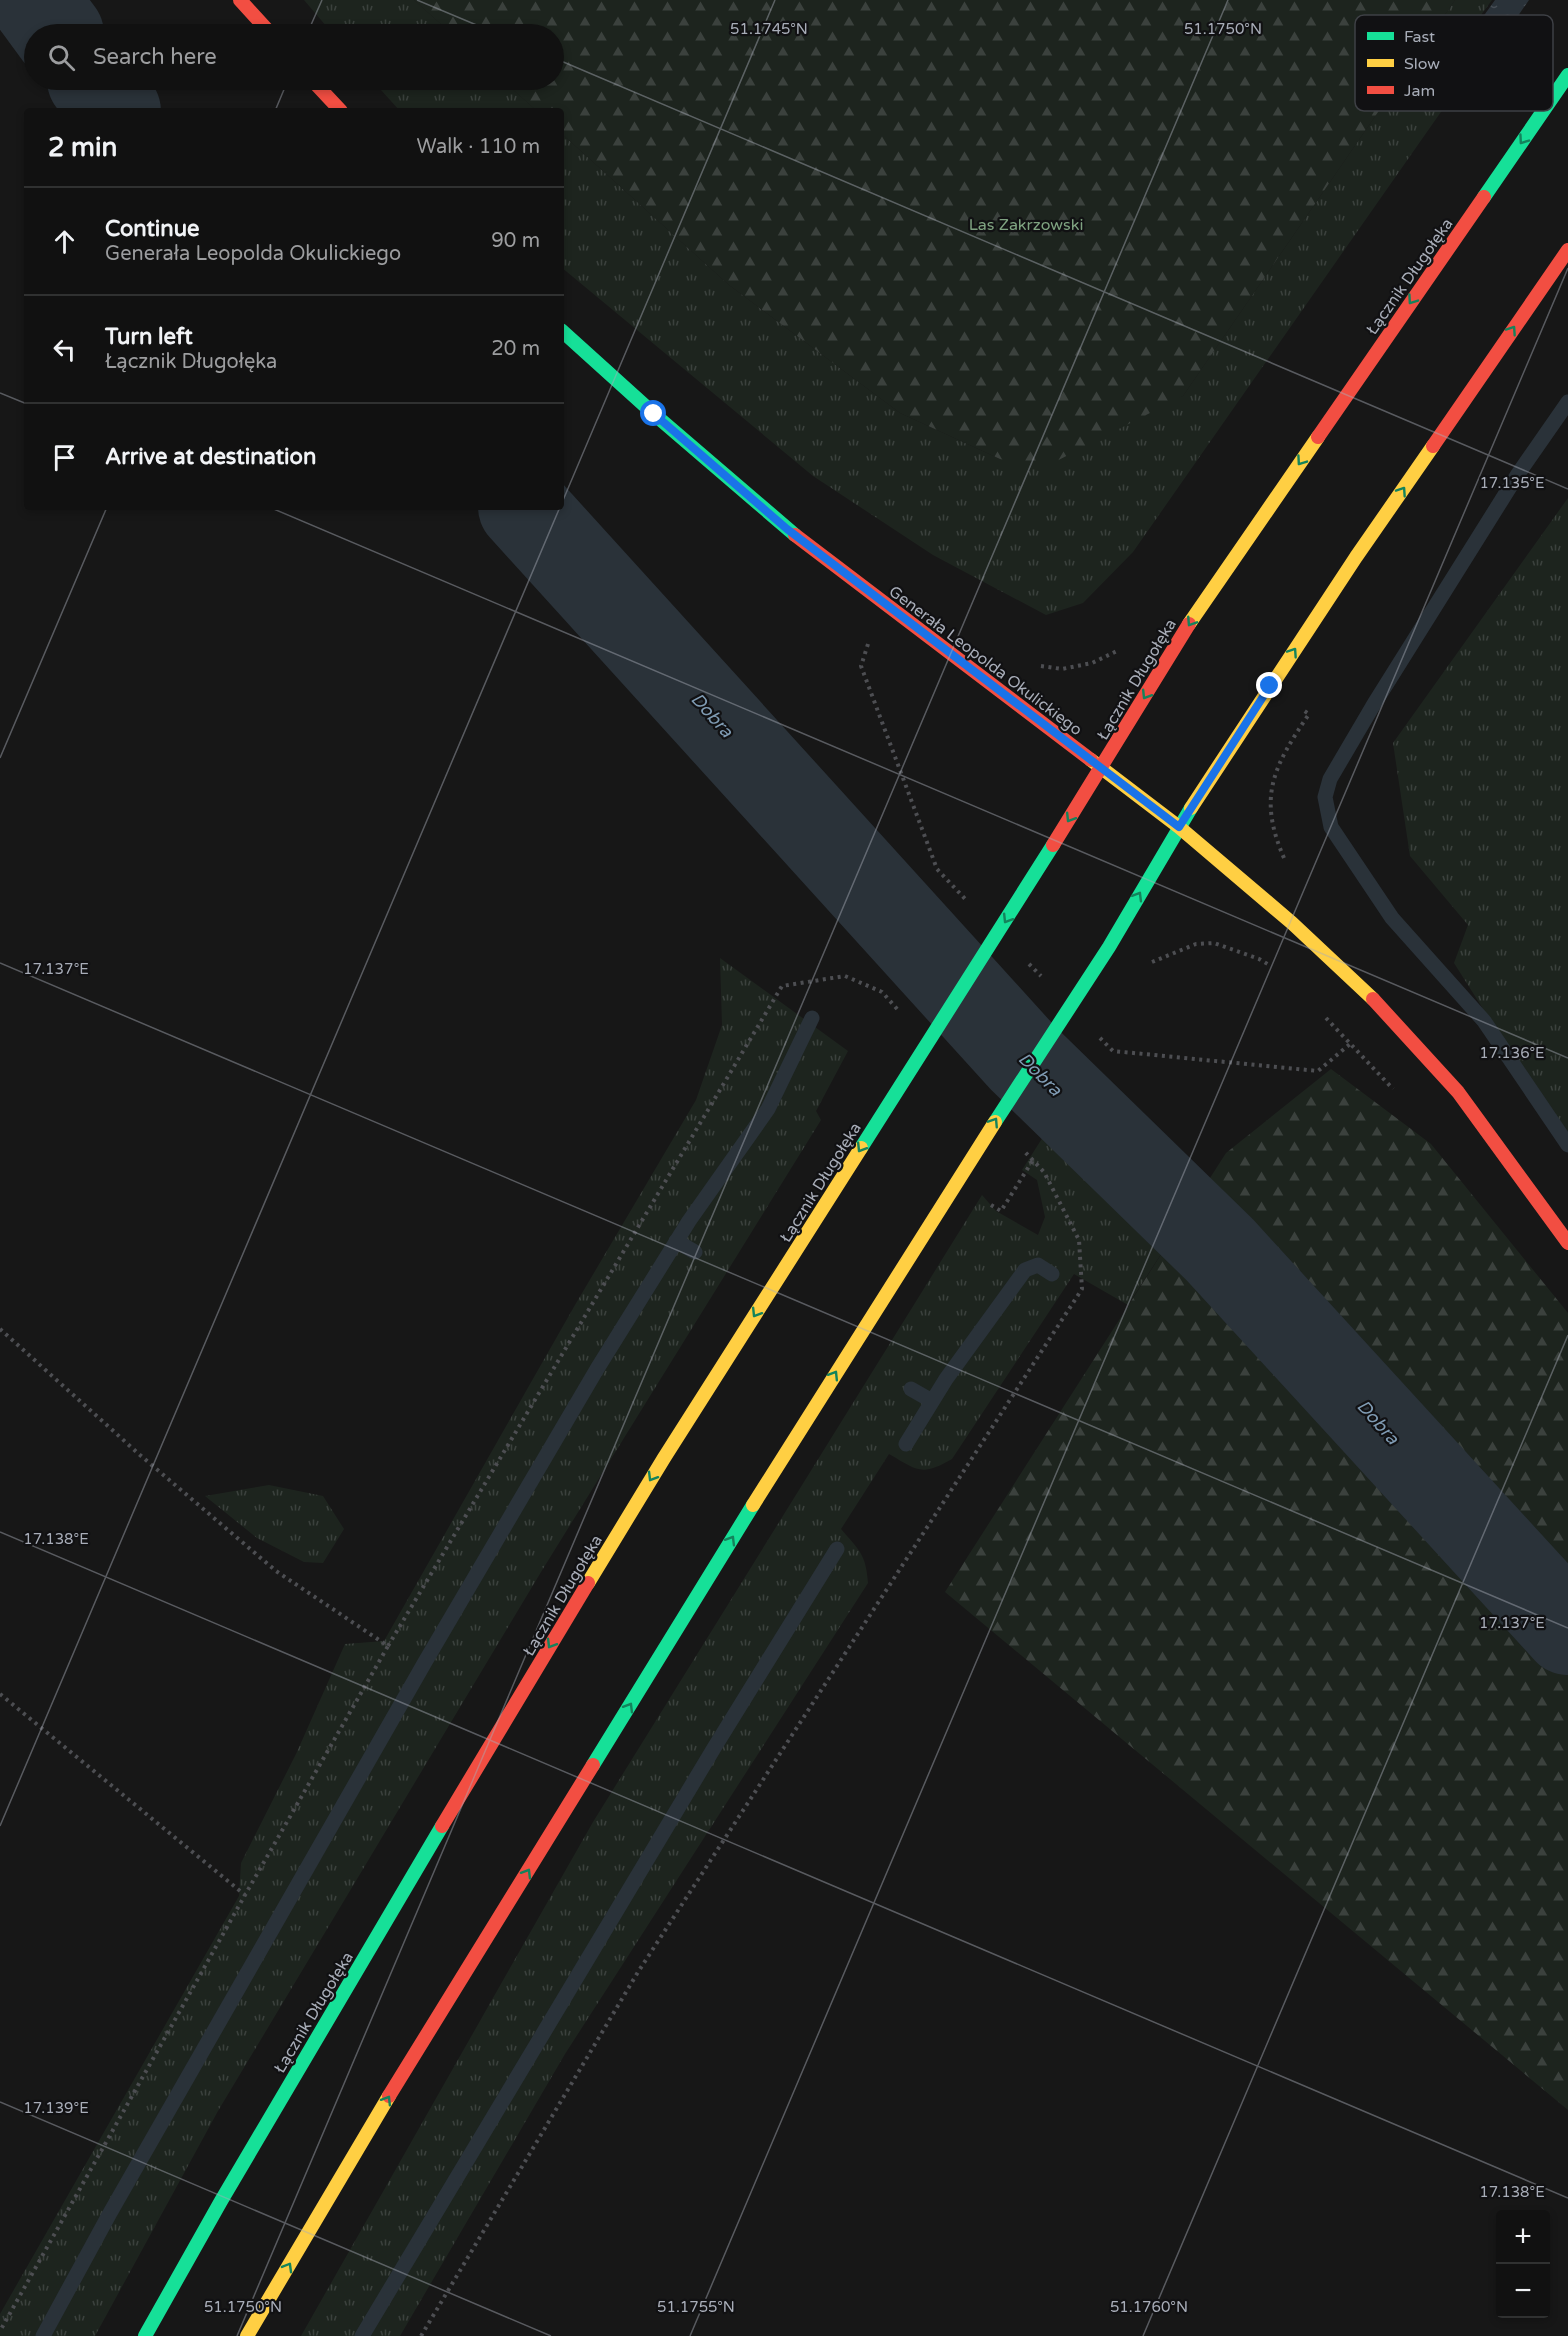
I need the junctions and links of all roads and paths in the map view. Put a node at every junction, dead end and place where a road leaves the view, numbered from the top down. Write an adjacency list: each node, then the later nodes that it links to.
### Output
1 (240, 0): 2 (main road)
2 (262, 24)
3 (1568, 75): 5 (main road, Łącznik Długołęka, one-way to 5)
4 (321, 90): 6 (main road)
5 (1553, 97)
6 (337, 108)
7 (1543, 111): 13 (main road, Łącznik Długołęka, one-way to 13)
8 (1568, 250): 14 (main road, one-way to 8)
9 (564, 333): 13 (main road, Generała Leopolda Okulickiego)
10 (1122, 648): 11 (path)
11 (1030, 664)
12 (1300, 708): 15 (path)
13 (1101, 768): 14 (main road, Generała Leopolda Okulickiego); 30 (main road, Łącznik Długołęka, one-way to 30)
14 (1179, 827): 24 (main road, Generała Leopolda Okulickiego); 31 (main road, one-way to 14)
15 (1286, 862)
16 (1148, 966): 17 (path)
17 (1276, 969)
18 (1320, 1012): 20 (path)
19 (906, 1019): 26 (path)
20 (1395, 1091)
21 (1025, 1151): 22 (path)
22 (1033, 1160): 23 (path); 32 (path)
23 (990, 1204)
24 (1568, 1243)
25 (0, 1329): 26 (path)
26 (388, 1646): 28 (path)
27 (0, 1694): 28 (path)
28 (244, 1895): 29 (path)
29 (0, 2331)
30 (145, 2336)
31 (247, 2336)
32 (421, 2336)

